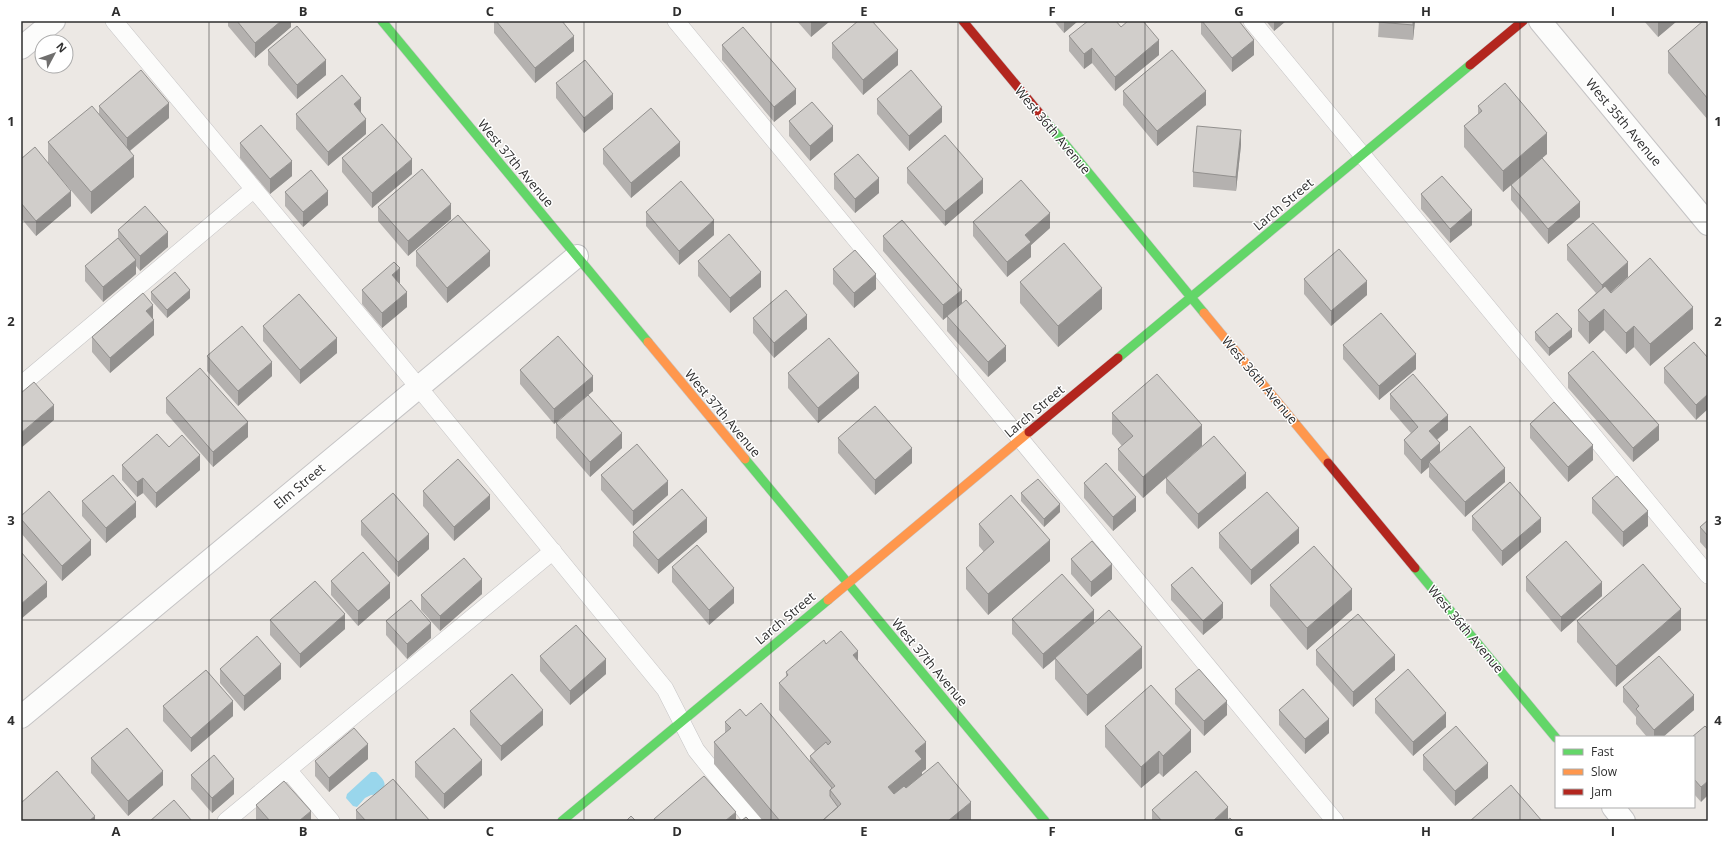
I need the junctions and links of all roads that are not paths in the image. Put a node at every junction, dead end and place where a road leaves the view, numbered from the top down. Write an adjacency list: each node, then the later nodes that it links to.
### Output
1 (54, 21): 9 (street)
2 (114, 21): 11 (lane)
3 (382, 21): 13 (street, West 37th Avenue)
4 (676, 21): 17 (lane)
5 (963, 21): 14 (street, West 36th Avenue)
6 (1252, 21): 10 (lane)
7 (1523, 21): 10 (street, Larch Street)
8 (1540, 21): 12 (street, West 35th Avenue)
9 (21, 48)
10 (1362, 155): 14 (street, Larch Street); 19 (lane)
11 (254, 189): 15 (lane); 16 (lane)
12 (1708, 224)
13 (576, 256): 16 (street, Elm Street); 20 (street, West 37th Avenue)
14 (1192, 297): 17 (street, Larch Street); 23 (street, West 36th Avenue)
15 (21, 384)
16 (418, 387): 18 (lane); 21 (street, Elm Street)
17 (1021, 439): 20 (street, Larch Street); 31 (lane)
18 (553, 551): 22 (lane); 24 (lane)
19 (1708, 575)
20 (848, 583): 22 (street, Larch Street); 30 (street, West 37th Avenue)
21 (21, 717)
22 (681, 721): 28 (street, Larch Street); 29 (lane)
23 (1555, 737)
24 (288, 770): 26 (lane); 27 (lane)
25 (1614, 808): 32 (street)
26 (226, 821)
27 (331, 821)
28 (562, 821)
29 (753, 821)
30 (1045, 821)
31 (1335, 821)
32 (1624, 821)

